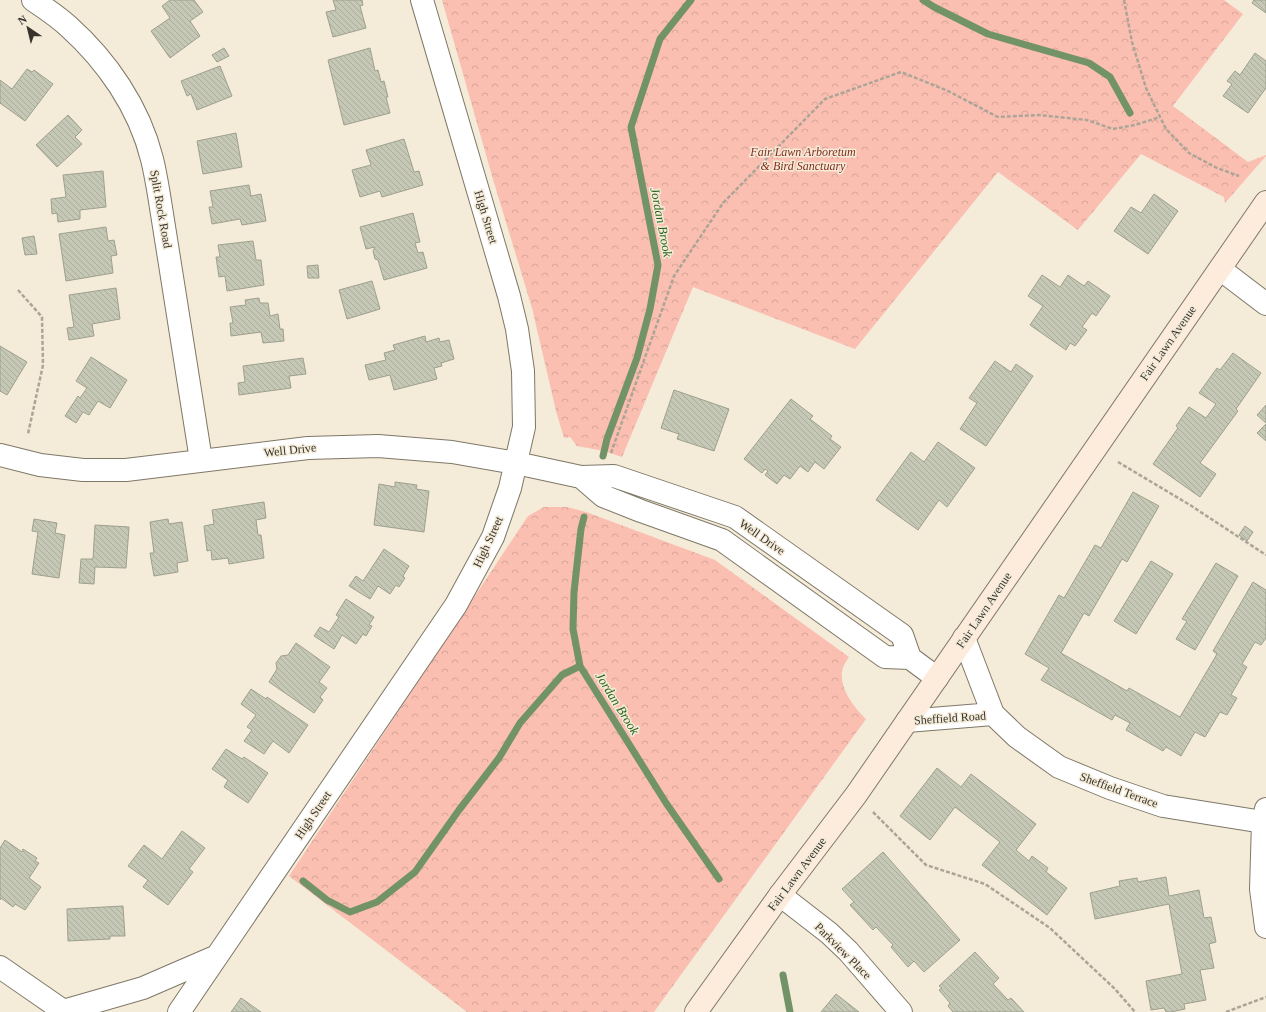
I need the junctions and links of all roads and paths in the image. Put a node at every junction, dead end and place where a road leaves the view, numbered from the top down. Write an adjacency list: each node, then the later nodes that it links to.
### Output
1 (33, 0): 13 (street, Split Rock Road)
2 (422, 0): 15 (street, High Street)
3 (1124, 0): 4 (path)
4 (1160, 117): 5 (path); 12 (path)
5 (1239, 176)
6 (1266, 202): 7 (main road, Fair Lawn Avenue)
7 (1220, 268): 9 (street); 17 (main road, Fair Lawn Avenue)
8 (18, 290): 10 (path)
9 (1266, 304)
10 (28, 434)
11 (0, 455): 13 (street, Well Drive)
12 (609, 458)
13 (201, 460): 15 (street, Well Drive)
14 (1118, 462): 16 (path)
15 (516, 463): 18 (street, Well Drive); 25 (street, High Street)
16 (1266, 555)
17 (964, 638): 18 (main road, Fair Lawn Avenue); 19 (street)
18 (937, 678): 20 (main road, Fair Lawn Avenue)
19 (993, 714): 20 (street, Sheffield Road); 22 (street, Sheffield Terrace)
20 (907, 721): 21 (main road, Fair Lawn Avenue)
21 (856, 794): 23 (main road, Fair Lawn Avenue); 32 (path)
22 (1264, 816): 24 (street)
23 (780, 895): 30 (main road, Fair Lawn Avenue); 31 (street, Parkview Place)
24 (1266, 927)
25 (217, 956): 28 (street); 29 (street, High Street)
26 (0, 967): 28 (street)
27 (1266, 997): 33 (path)
28 (64, 1011)
29 (179, 1012)
30 (696, 1012)
31 (901, 1012)
32 (1135, 1012)
33 (1226, 1012)

